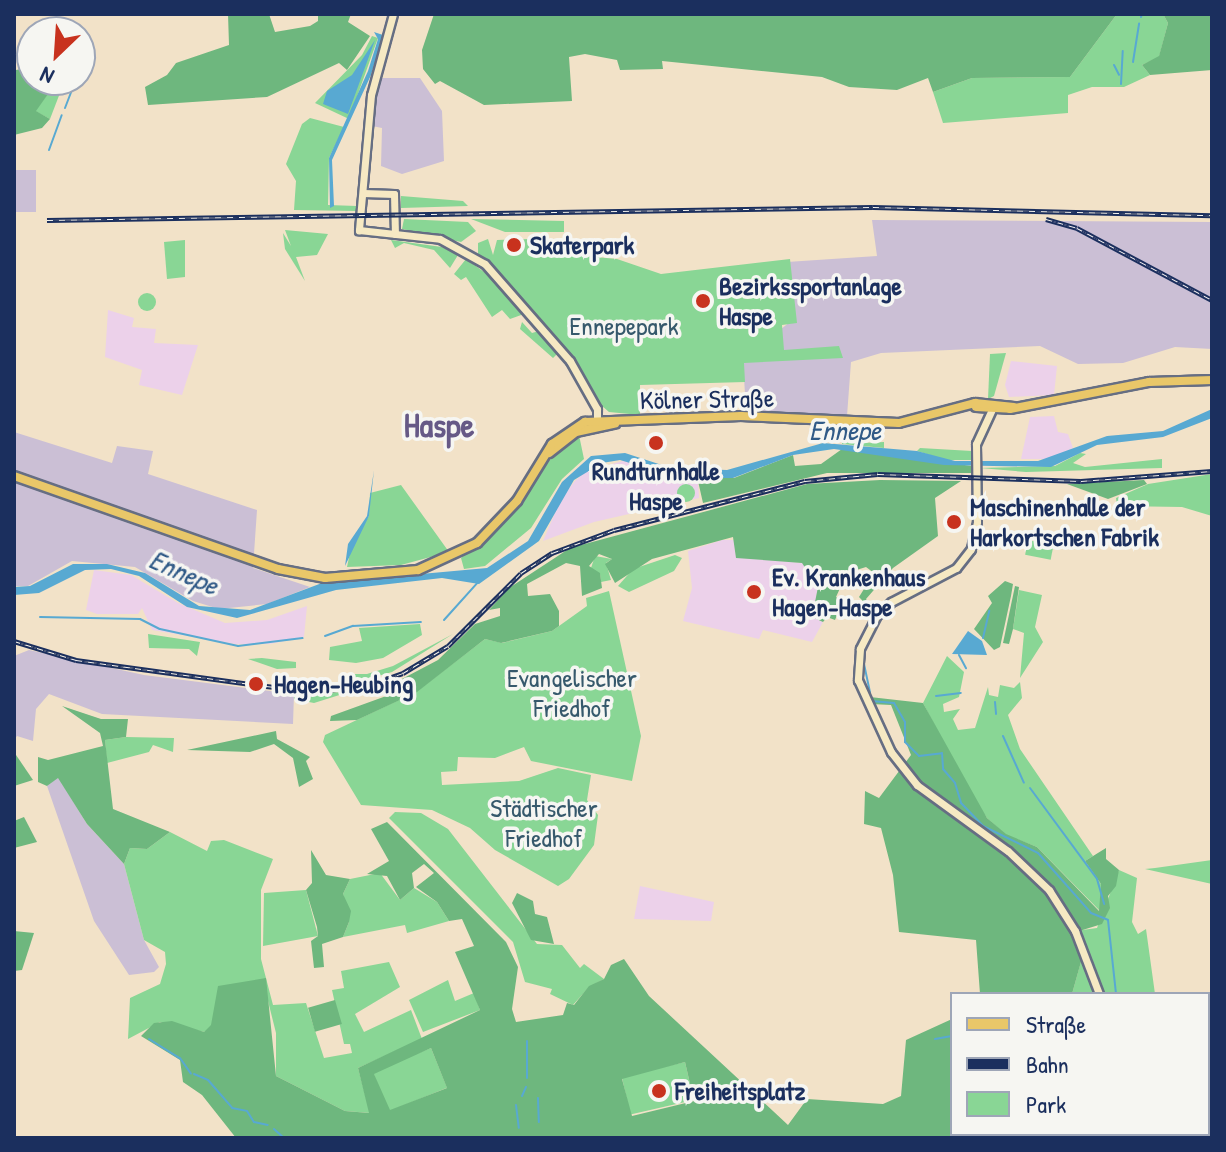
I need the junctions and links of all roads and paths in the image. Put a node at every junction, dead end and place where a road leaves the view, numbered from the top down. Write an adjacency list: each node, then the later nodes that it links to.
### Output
1 (393, 14): 2 (main road)
2 (363, 193): 3 (main road); 3 (main road)
3 (395, 234): 7 (main road)
4 (1212, 380): 6 (main road, Kölner Straße)
5 (967, 405): 6 (main road, Kölner Straße); 9 (main road, Kölner Straße); 11 (main road)
6 (993, 406): 11 (main road)
7 (596, 407): 8 (main road); 10 (main road)
8 (615, 419): 9 (main road, Kölner Straße); 10 (main road, Kölner Straße)
9 (627, 420): 10 (main road, Kölner Straße)
10 (596, 422): 12 (main road, Kölner Straße)
11 (983, 422): 13 (main road)
12 (16, 478)
13 (1098, 992)

